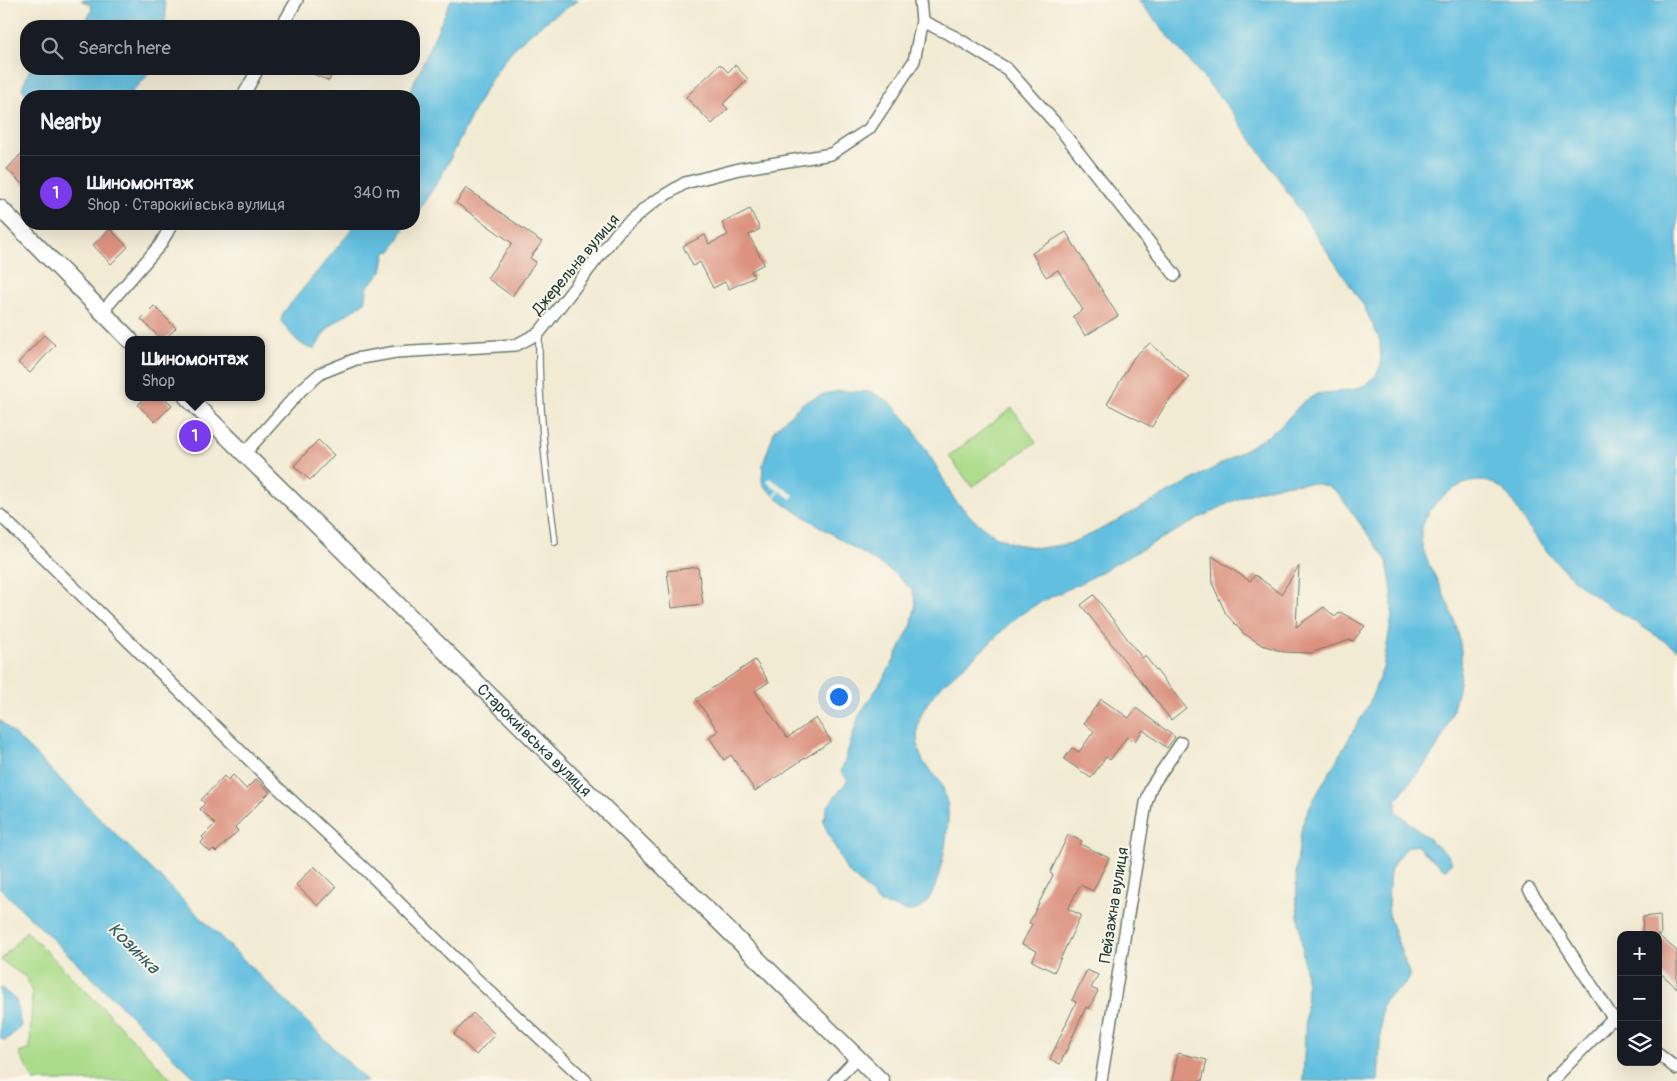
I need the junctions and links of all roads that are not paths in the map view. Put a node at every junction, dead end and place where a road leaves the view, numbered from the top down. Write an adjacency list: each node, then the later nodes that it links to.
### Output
1 (297, 0): 3 (street)
2 (920, 0): 4 (street, Джерельна вулиця)
3 (285, 20)
4 (922, 21): 11 (street); 13 (street, Джерельна вулиця)
5 (255, 75): 6 (street)
6 (246, 90)
7 (0, 208): 8 (street)
8 (20, 228)
9 (22, 230): 12 (street)
10 (169, 230): 12 (street)
11 (1175, 274)
12 (102, 312): 14 (street)
13 (538, 334): 16 (street, Джерельна вулиця); 18 (lane)
14 (126, 336)
15 (191, 401): 16 (street, Старокиївська вулиця)
16 (244, 454): 23 (street, Старокиївська вулиця)
17 (0, 515): 25 (street)
18 (555, 542)
19 (1181, 743): 28 (street, Пейзажна вулиця)
20 (1529, 889): 21 (street)
21 (1617, 1021): 29 (street)
22 (1662, 1057): 24 (street)
23 (857, 1058): 26 (street); 27 (street, Старокиївська вулиця)
24 (1677, 1069)
25 (586, 1081)
26 (835, 1081)
27 (881, 1081)
28 (1101, 1081)
29 (1552, 1081)

